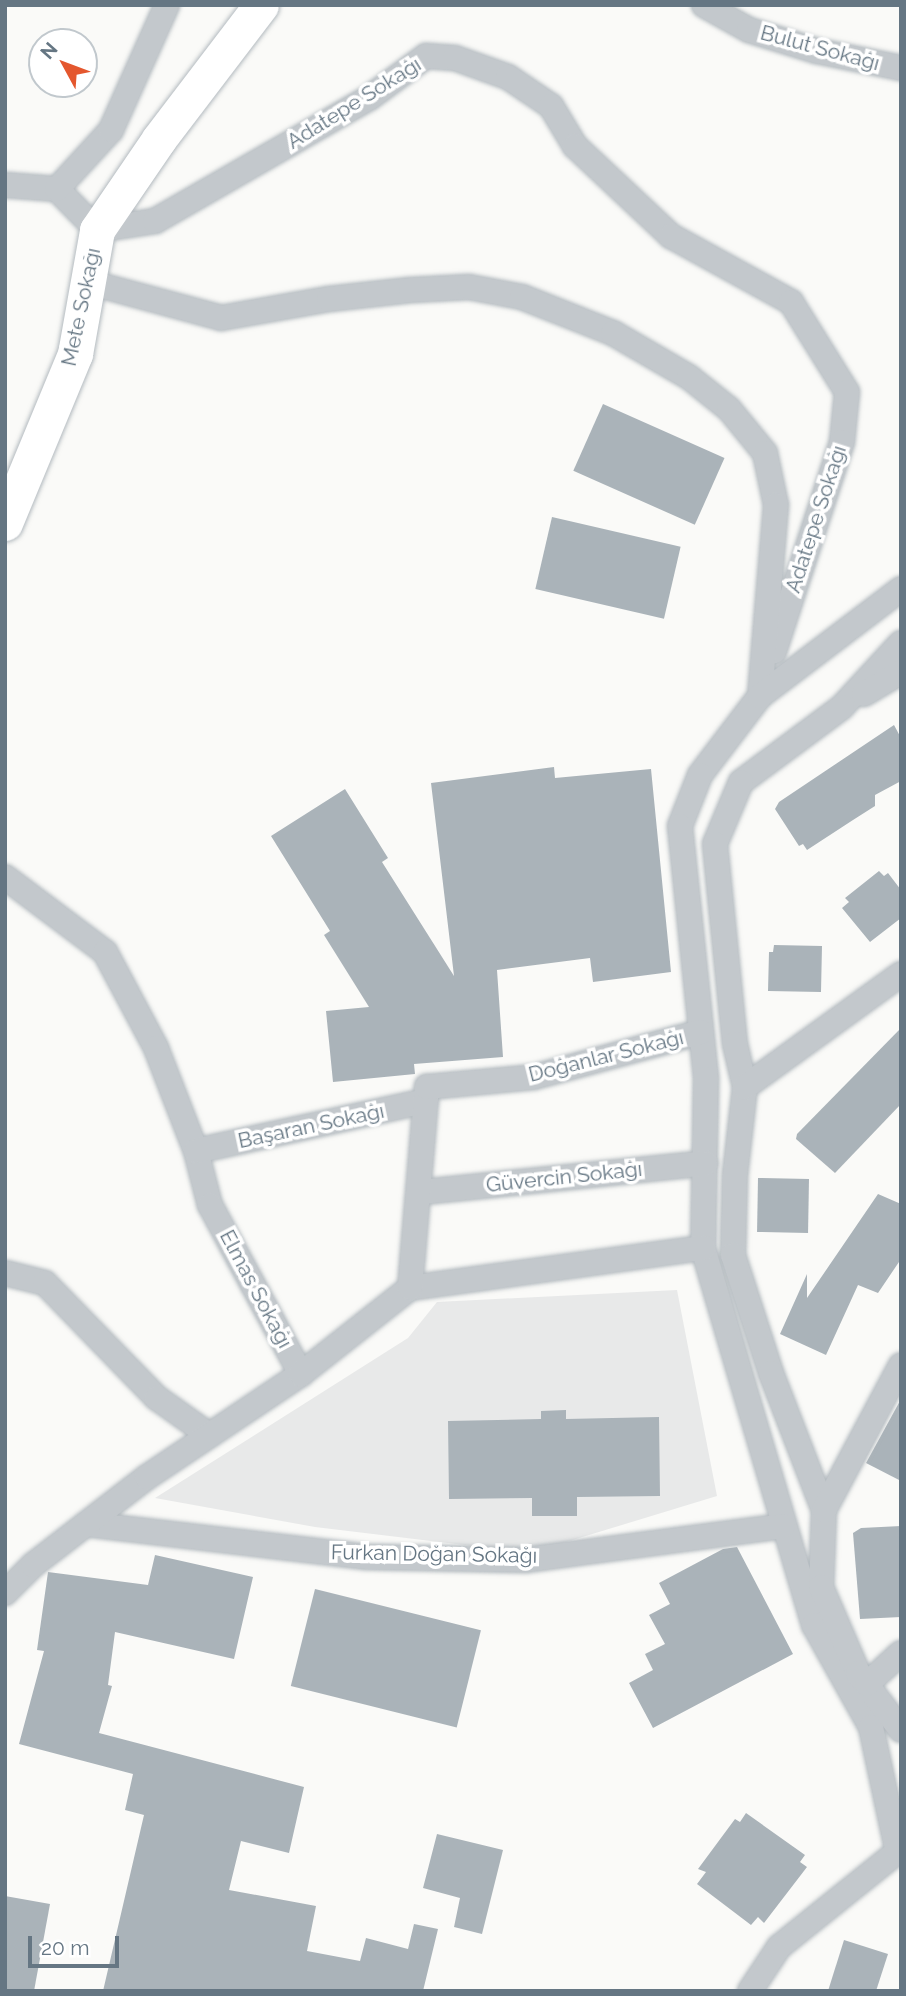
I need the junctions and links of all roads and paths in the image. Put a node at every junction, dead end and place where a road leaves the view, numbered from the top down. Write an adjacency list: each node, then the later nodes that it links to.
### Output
1 (167, 5): 6 (street)
2 (261, 5): 7 (main road, Mete Sokağı)
3 (704, 5): 4 (street, Bulut Sokağı)
4 (901, 68)
5 (5, 185): 6 (street)
6 (57, 189): 7 (street)
7 (97, 230): 8 (main road, Mete Sokağı); 14 (street, Adatepe Sokağı)
8 (88, 282): 9 (main road, Mete Sokağı); 14 (street)
9 (5, 523)
10 (901, 589): 14 (street)
11 (901, 643): 15 (street)
12 (901, 658): 15 (street)
13 (901, 672): 15 (street)
14 (760, 696): 18 (street)
15 (842, 707): 19 (street)
16 (5, 877): 21 (street, Elmas Sokağı)
17 (901, 974): 19 (street)
18 (701, 1032): 20 (street, Doğanlar Sokağı); 22 (street)
19 (745, 1087): 30 (street)
20 (427, 1094): 21 (street, Başaran Sokağı); 23 (street)
21 (196, 1151): 28 (street, Elmas Sokağı)
22 (706, 1163): 23 (street, Güvercin Sokağı); 24 (street)
23 (422, 1192): 26 (street)
24 (703, 1248): 26 (street); 32 (street)
25 (5, 1273): 29 (street)
26 (410, 1288): 28 (street)
27 (901, 1365): 30 (street)
28 (301, 1374): 29 (street)
29 (209, 1435): 31 (street)
30 (824, 1510): 35 (street)
31 (86, 1524): 32 (street, Furkan Doğan Sokağı); 33 (street)
32 (783, 1526): 37 (street)
33 (5, 1593)
34 (901, 1653): 35 (street)
35 (867, 1685): 36 (street)
36 (901, 1730)
37 (899, 1848): 38 (street)
38 (750, 1991)

